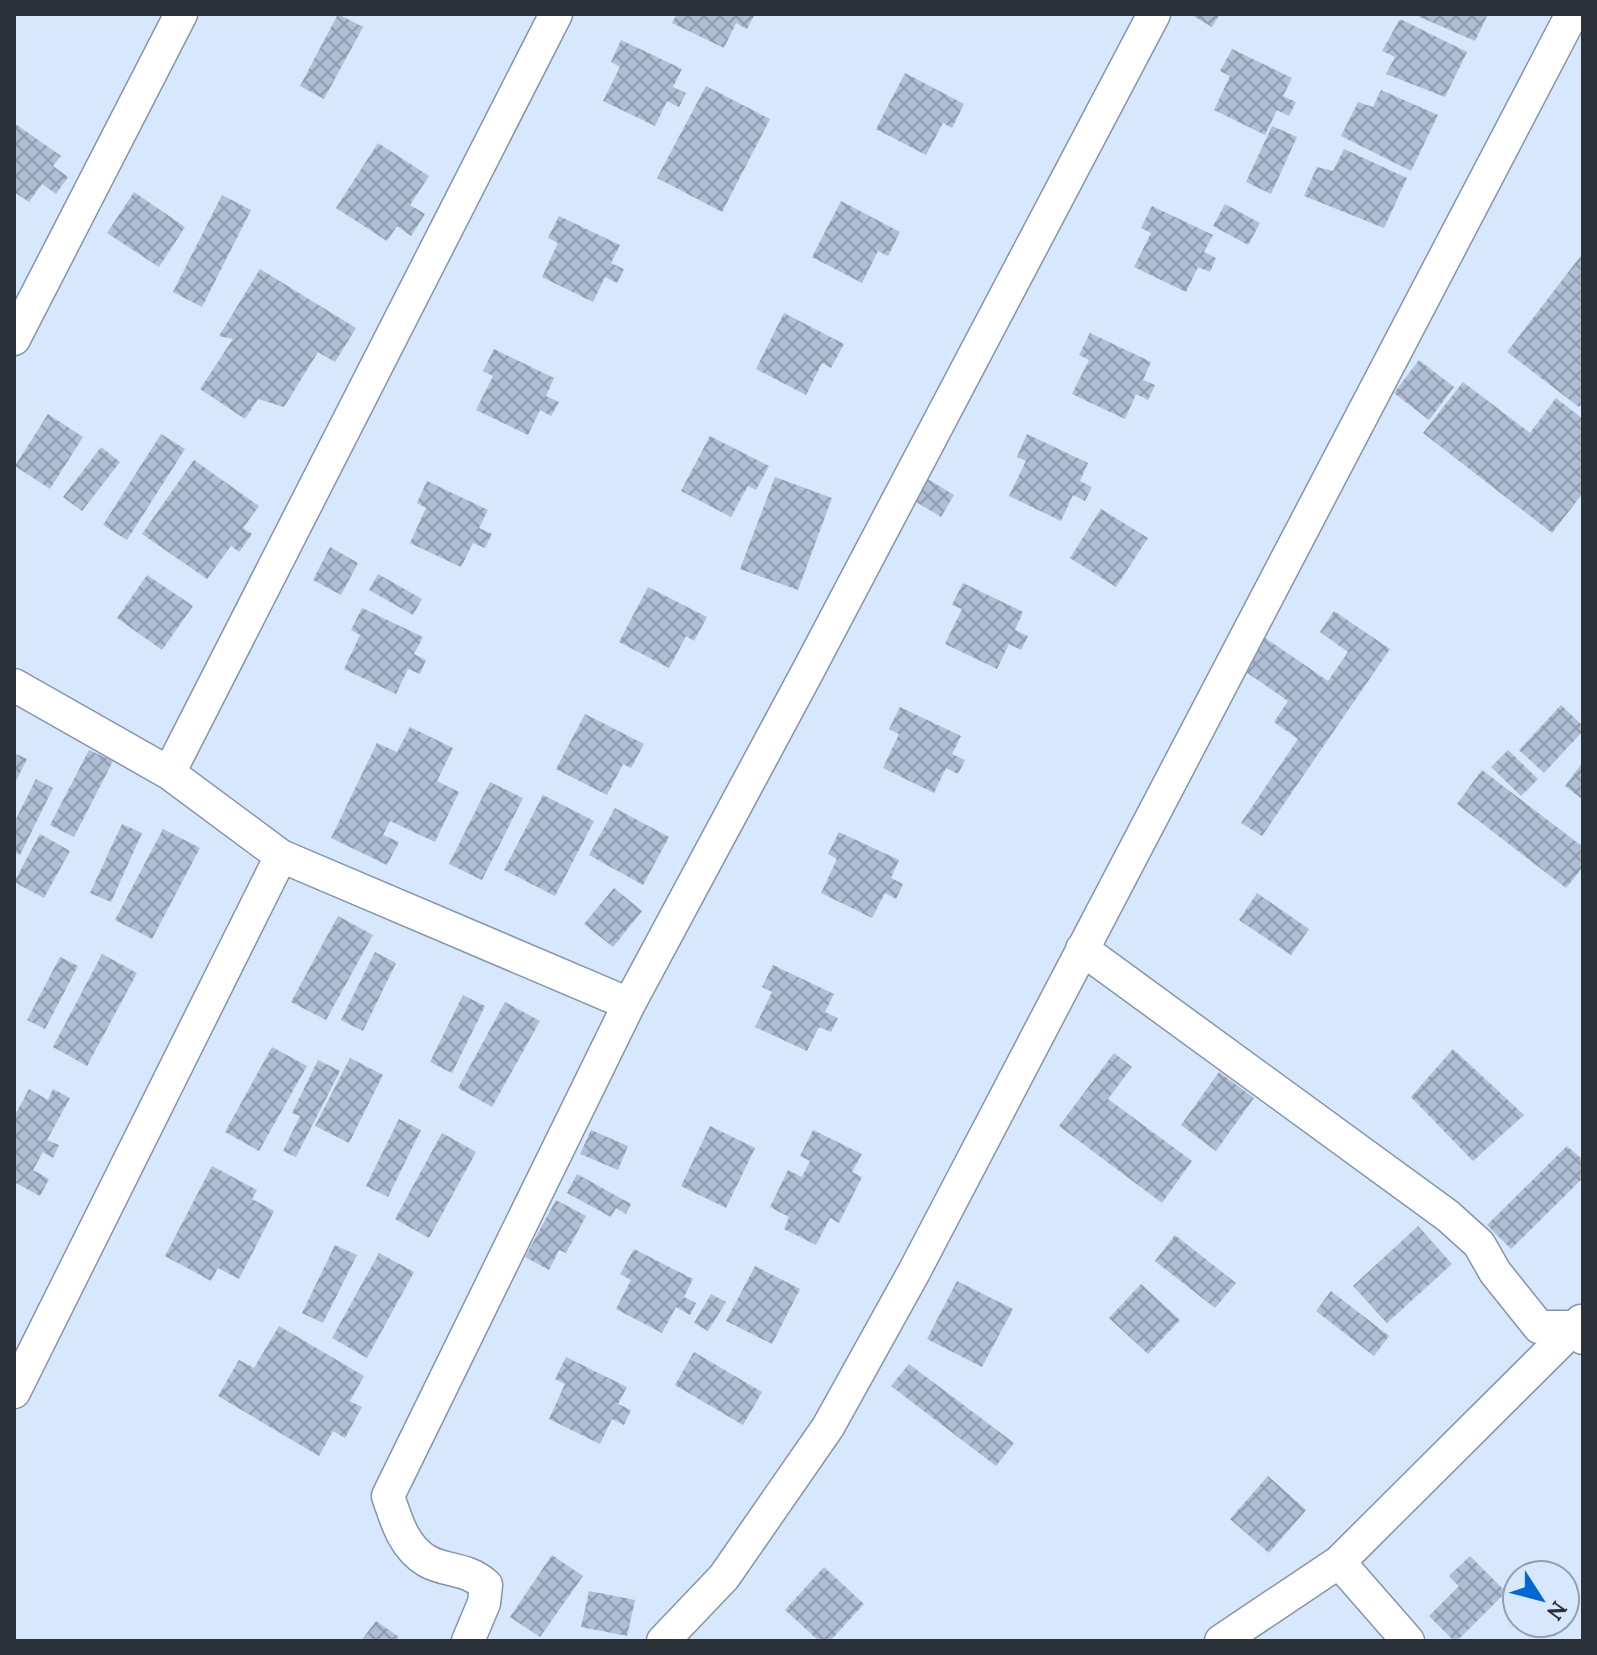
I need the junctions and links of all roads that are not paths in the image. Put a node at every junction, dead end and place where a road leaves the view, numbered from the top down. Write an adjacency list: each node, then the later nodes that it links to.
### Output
1 (181, 14): 5 (street)
2 (556, 14): 7 (street)
3 (1154, 14): 10 (street)
4 (1572, 14): 9 (street)
5 (14, 339)
6 (14, 685): 7 (street)
7 (169, 773): 8 (street)
8 (281, 856): 10 (street); 12 (street)
9 (1082, 949): 11 (street); 15 (street)
10 (629, 1004): 14 (street)
11 (1580, 1328): 13 (street)
12 (14, 1392)
13 (1339, 1562): 16 (street); 17 (street)
14 (468, 1641)
15 (663, 1641)
16 (1221, 1641)
17 (1408, 1641)

